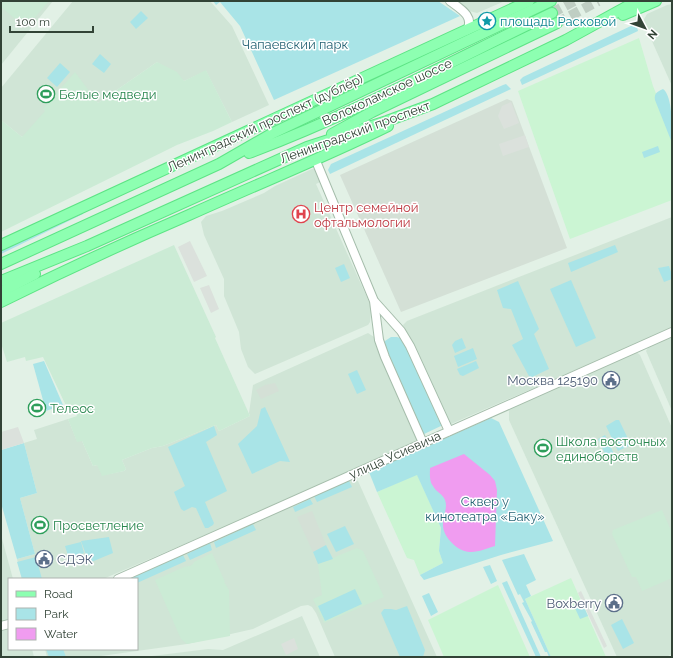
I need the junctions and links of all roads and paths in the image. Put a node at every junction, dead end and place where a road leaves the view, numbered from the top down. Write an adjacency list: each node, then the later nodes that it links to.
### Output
1 (450, 1): 7 (street)
2 (529, 1): 8 (main road, Ленинградский проспект (дублёр))
3 (551, 1): 15 (main road, Ленинградский проспект)
4 (637, 1): 11 (main road, Ленинградский проспект)
5 (656, 1): 11 (main road)
6 (552, 13): 15 (main road, Волоколамское шоссе)
7 (468, 15): 8 (street); 10 (street)
8 (497, 16): 10 (main road, Ленинградский проспект (дублёр))
9 (557, 23): 13 (main road, Волоколамское шоссе)
10 (468, 30): 16 (main road, Ленинградский проспект (дублёр))
11 (566, 40): 12 (main road, Ленинградский проспект)
12 (433, 104): 13 (main road, Ленинградский проспект); 14 (main road)
13 (307, 147): 17 (main road, Ленинградский проспект)
14 (316, 161): 21 (street); 22 (main road)
15 (219, 164): 18 (main road, Ленинградский проспект)
16 (1, 245)
17 (87, 246): 19 (main road, Ленинградский проспект); 20 (main road)
18 (1, 264)
19 (1, 282)
20 (1, 292)
21 (374, 301): 24 (street); 25 (street)
22 (1, 302)
23 (672, 332): 24 (street, улица Усиевича)
24 (449, 431): 25 (street, улица Усиевича)
25 (423, 443): 26 (street, улица Усиевича)
26 (120, 578)

